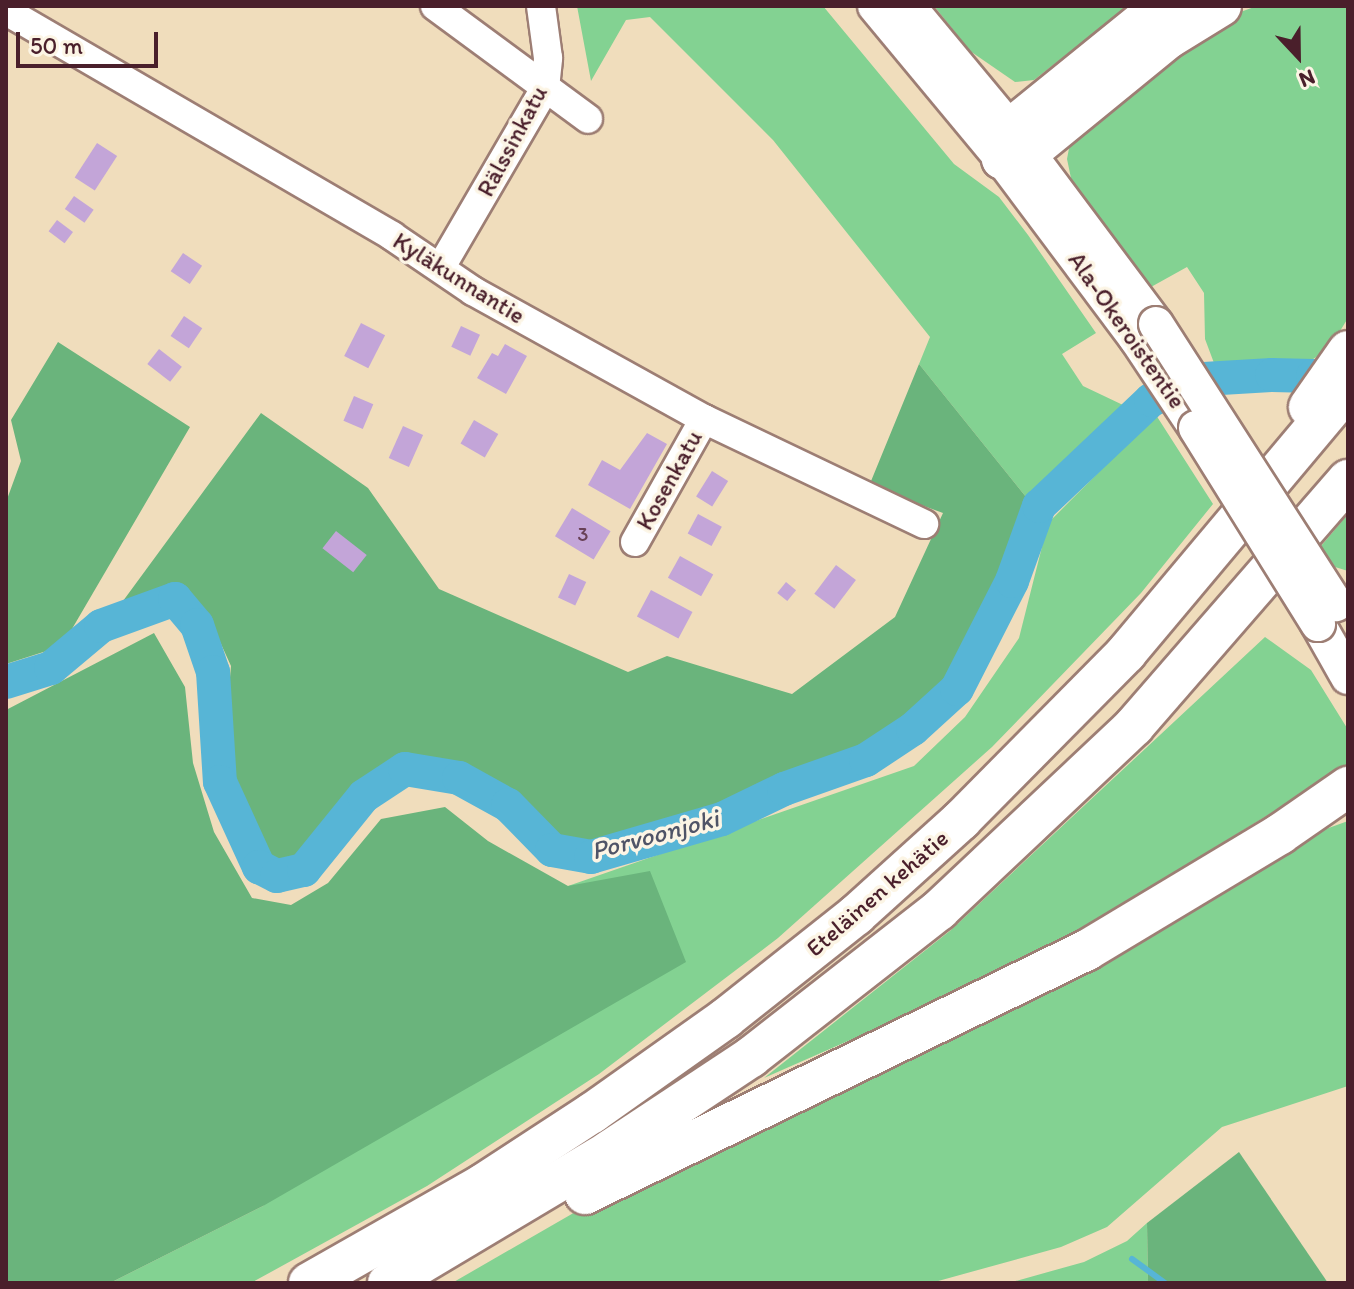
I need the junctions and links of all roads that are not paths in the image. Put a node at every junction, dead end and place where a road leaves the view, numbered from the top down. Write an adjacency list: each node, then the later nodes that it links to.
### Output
1 (435, 6): 8 (street)
2 (541, 6): 8 (street, Rälssinkatu)
3 (875, 6): 10 (main road, Ala-Okeroistentie)
4 (908, 6): 10 (main road, Ala-Okeroistentie)
5 (1162, 6): 10 (highway)
6 (1221, 6): 10 (highway)
7 (6, 11): 11 (street, Kyläkunnantie)
8 (545, 88): 9 (street); 11 (street, Rälssinkatu)
9 (588, 119)
10 (1014, 147): 19 (main road, Ala-Okeroistentie, bridge)
11 (441, 267): 14 (street, Kyläkunnantie)
12 (1348, 351): 15 (highway)
13 (1348, 388): 15 (highway, Eteläinen kehätie)
14 (704, 419): 17 (street, Kyläkunnantie); 18 (street, Kosenkatu)
15 (1293, 445): 24 (highway, Eteläinen kehätie)
16 (1348, 480): 25 (highway, Eteläinen kehätie)
17 (924, 524)
18 (635, 542)
19 (1334, 618): 20 (main road, Ala-Okeroistentie)
20 (1348, 677)
21 (1348, 787): 23 (highway)
22 (1348, 810): 23 (highway)
23 (1280, 834): 26 (highway)
24 (309, 1283)
25 (388, 1283)
26 (410, 1283)

